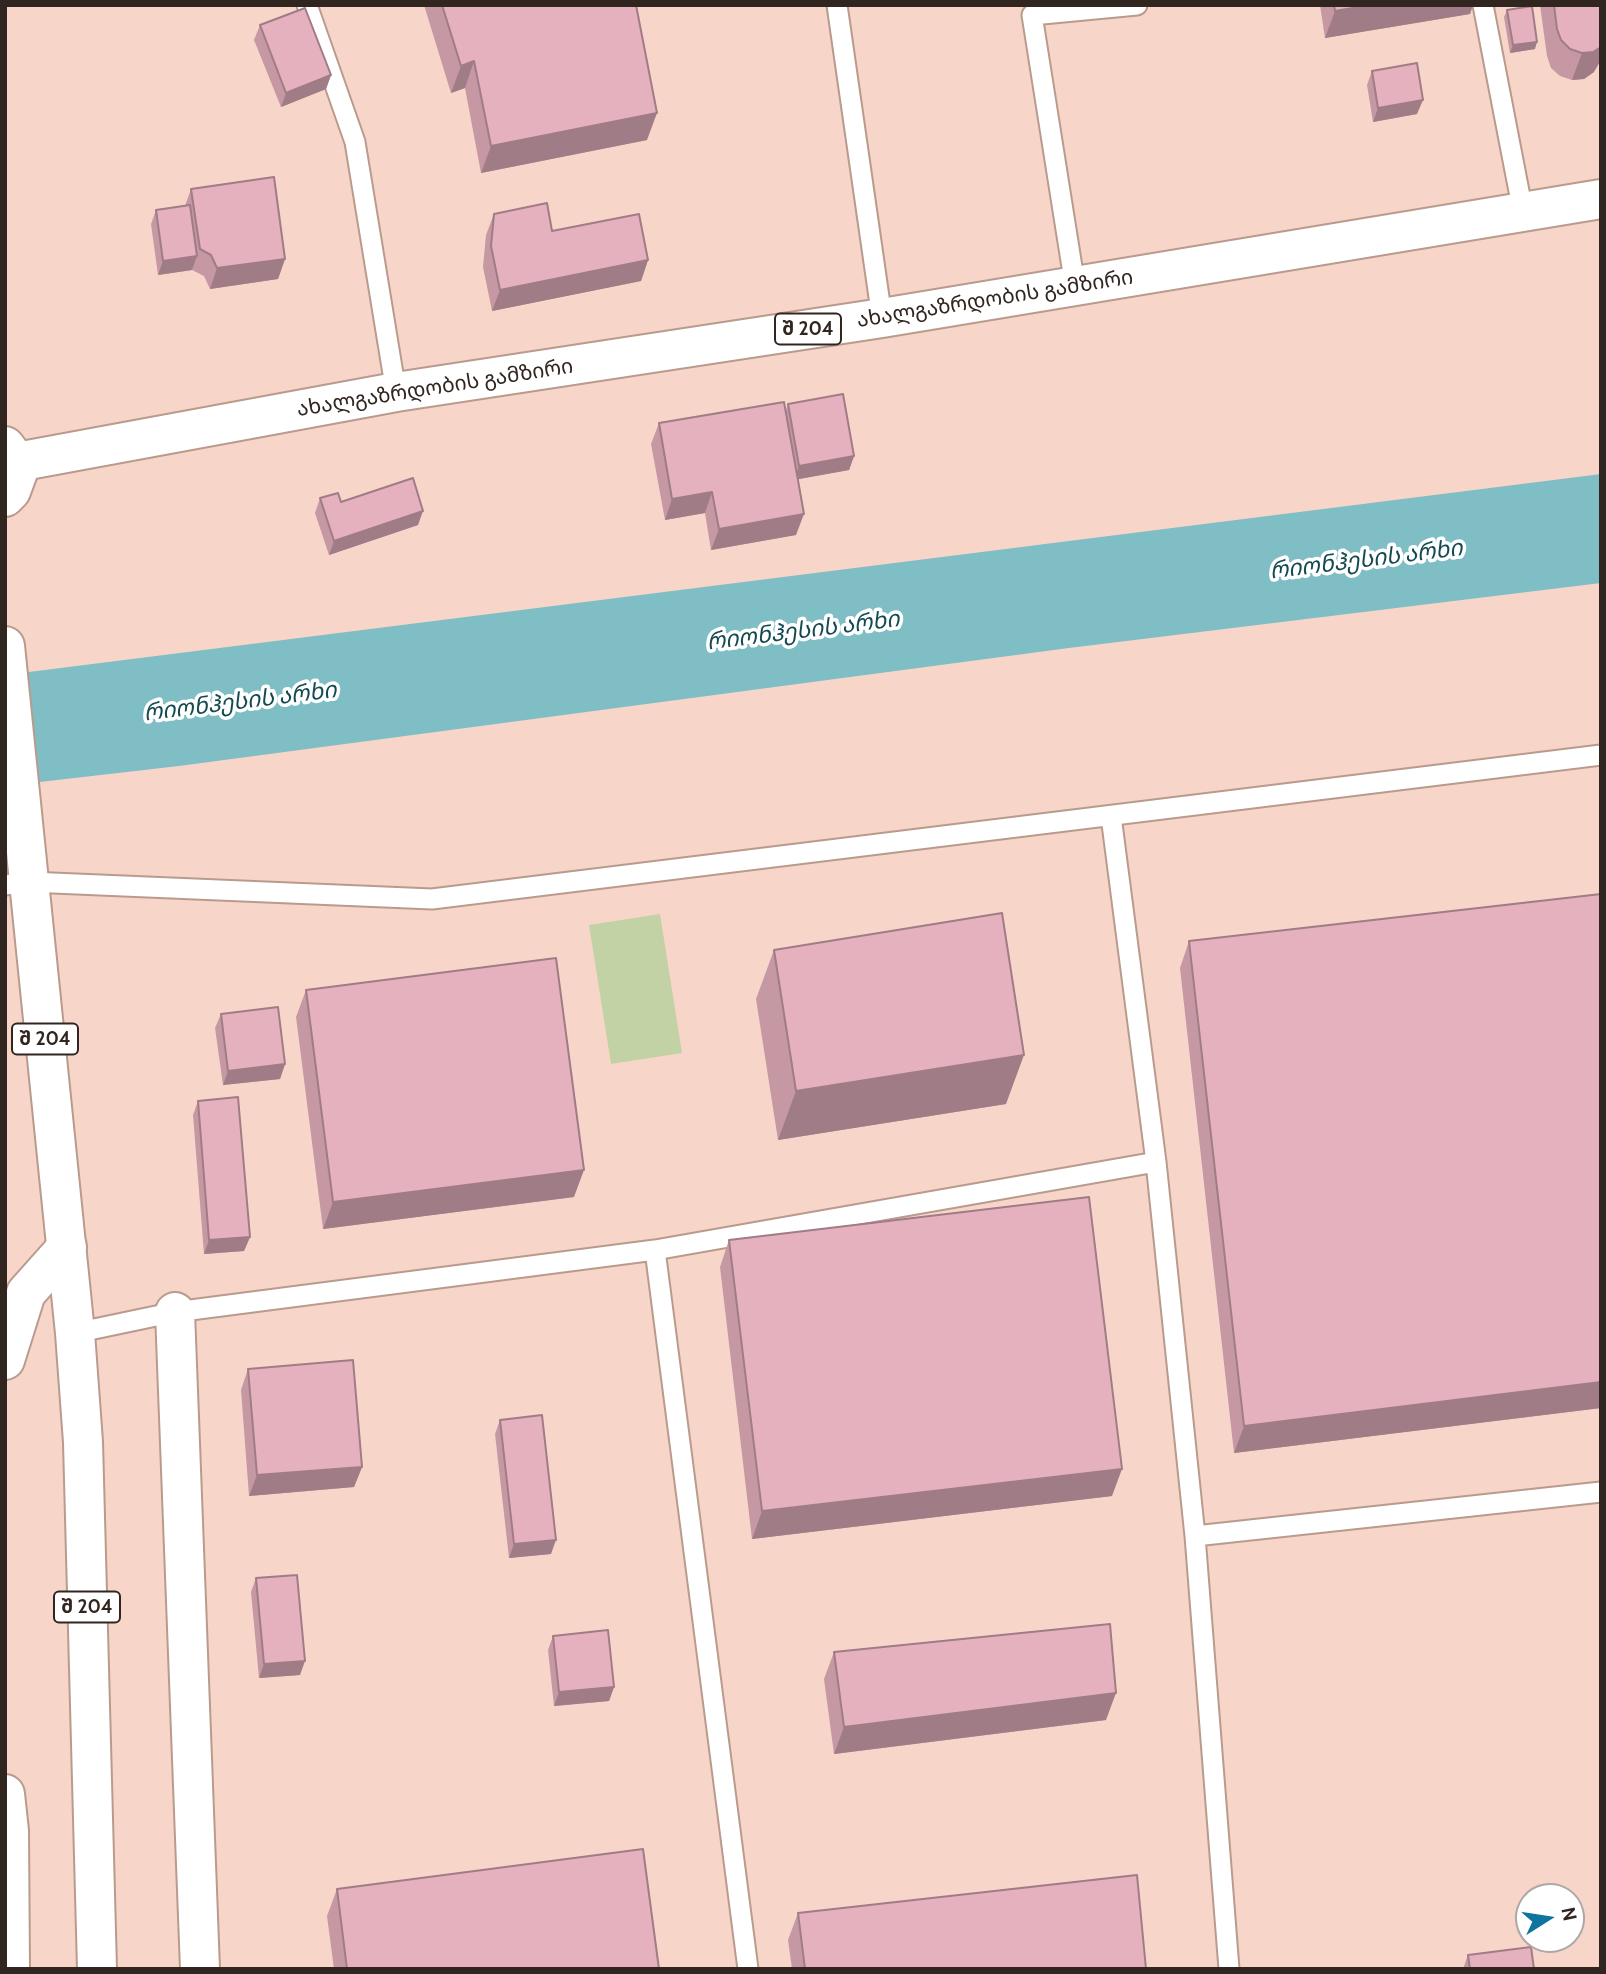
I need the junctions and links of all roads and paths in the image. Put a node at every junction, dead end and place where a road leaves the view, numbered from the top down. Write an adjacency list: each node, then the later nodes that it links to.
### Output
1 (307, 5): 9 (lane)
2 (838, 5): 8 (lane)
3 (1137, 5): 7 (lane)
4 (1483, 5): 6 (lane)
5 (1601, 199): 6 (main road, ახალგაზრდობის გამზირი / შ 204)
6 (1522, 212): 7 (main road, ახალგაზრდობის გამზირი / შ 204)
7 (1075, 286): 8 (main road, ახალგაზრდობის გამზირი / შ 204)
8 (882, 318): 9 (main road, ახალგაზრდობის გამზირი / შ 204)
9 (396, 392): 10 (main road, ახალგაზრდობის გამზირი / შ 204)
10 (9, 468)
11 (5, 646): 14 (main road, შ 204)
12 (1601, 755): 13 (lane)
13 (1111, 816): 14 (lane); 15 (lane)
14 (17, 883): 16 (main road, შ 204)
15 (1156, 1162): 17 (lane); 23 (lane)
16 (66, 1247): 18 (main road); 20 (main road, შ 204)
17 (655, 1250): 19 (lane); 28 (lane)
18 (14, 1295): 21 (main road)
19 (175, 1312): 20 (lane); 27 (main road)
20 (75, 1333): 26 (main road, შ 204)
21 (5, 1360)
22 (1601, 1492): 23 (lane)
23 (1195, 1536): 29 (lane)
24 (5, 1794): 25 (main road)
25 (10, 1969)
26 (97, 1969)
27 (200, 1969)
28 (748, 1969)
29 (1229, 1969)

